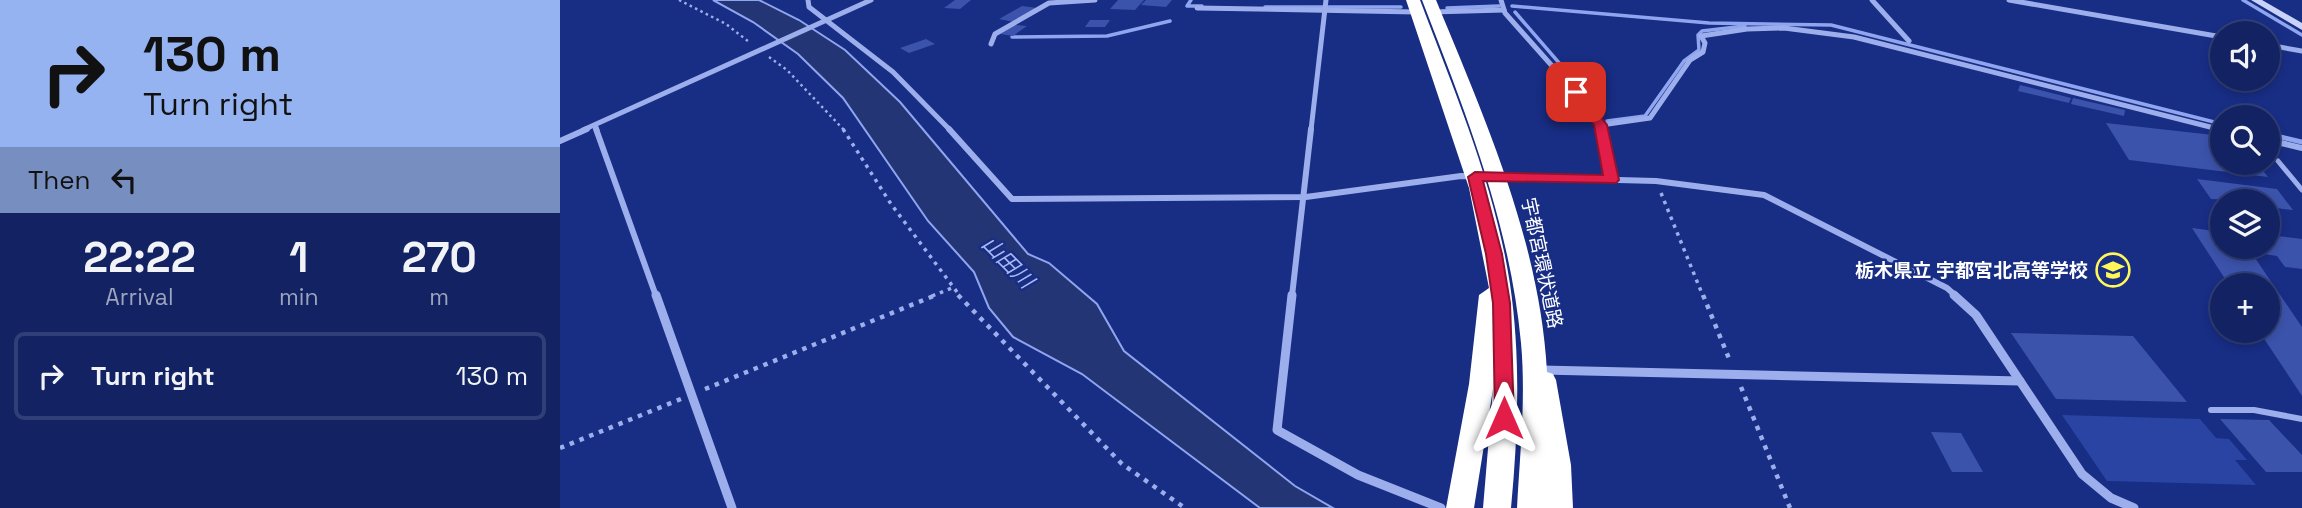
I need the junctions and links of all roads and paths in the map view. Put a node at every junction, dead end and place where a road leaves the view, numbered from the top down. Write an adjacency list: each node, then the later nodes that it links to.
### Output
1 (679, 0): 20 (path)
2 (808, 0): 14 (street)
3 (871, 0): 14 (street)
4 (1094, 0): 18 (street)
5 (1326, 0): 12 (street)
6 (1501, 0): 13 (street)
7 (1872, 0): 17 (street)
8 (2009, 0): 16 (street)
9 (2256, 0): 15 (street)
10 (1423, 6): 12 (street); 13 (street); 29 (highway, 宇都宮環状道路)
11 (1196, 8): 12 (street)
12 (1322, 10): 33 (street)
13 (1504, 10): 23 (street)
14 (827, 20): 20 (street); 33 (street)
15 (2302, 27)
16 (2210, 35)
17 (1909, 41)
18 (991, 44)
19 (2280, 47): 21 (street)
20 (762, 50): 22 (street); 35 (path)
21 (2302, 51)
22 (595, 125): 25 (street); 40 (street)
23 (1601, 125): 24 (street); 30 (street)
24 (2210, 127)
25 (560, 141)
26 (2280, 143): 27 (street)
27 (2302, 148)
28 (2280, 163): 32 (lane)
29 (1486, 177): 30 (street); 33 (street); 34 (highway, 宇都宮環状道路); 36 (highway, 宇都宮環状道路)
30 (1611, 180): 31 (street)
31 (1656, 181): 38 (path); 39 (street)
32 (2302, 190)
33 (1306, 197): 44 (street)
34 (1494, 254): 44 (highway); 45 (highway, 宇都宮環状道路)
35 (952, 288): 40 (path); 47 (path)
36 (1531, 323): 37 (highway); 48 (highway, 宇都宮環状道路)
37 (1542, 370): 38 (street); 49 (highway)
38 (1734, 372): 39 (street); 50 (path)
39 (2020, 381): 51 (street)
40 (690, 395): 43 (path); 46 (street)
41 (2211, 410): 42 (lane)
42 (2302, 419)
43 (560, 448)
44 (1455, 503)
45 (1497, 507)
46 (732, 508)
47 (1185, 508)
48 (1531, 508)
49 (1559, 508)
50 (1790, 508)
51 (2134, 508)

